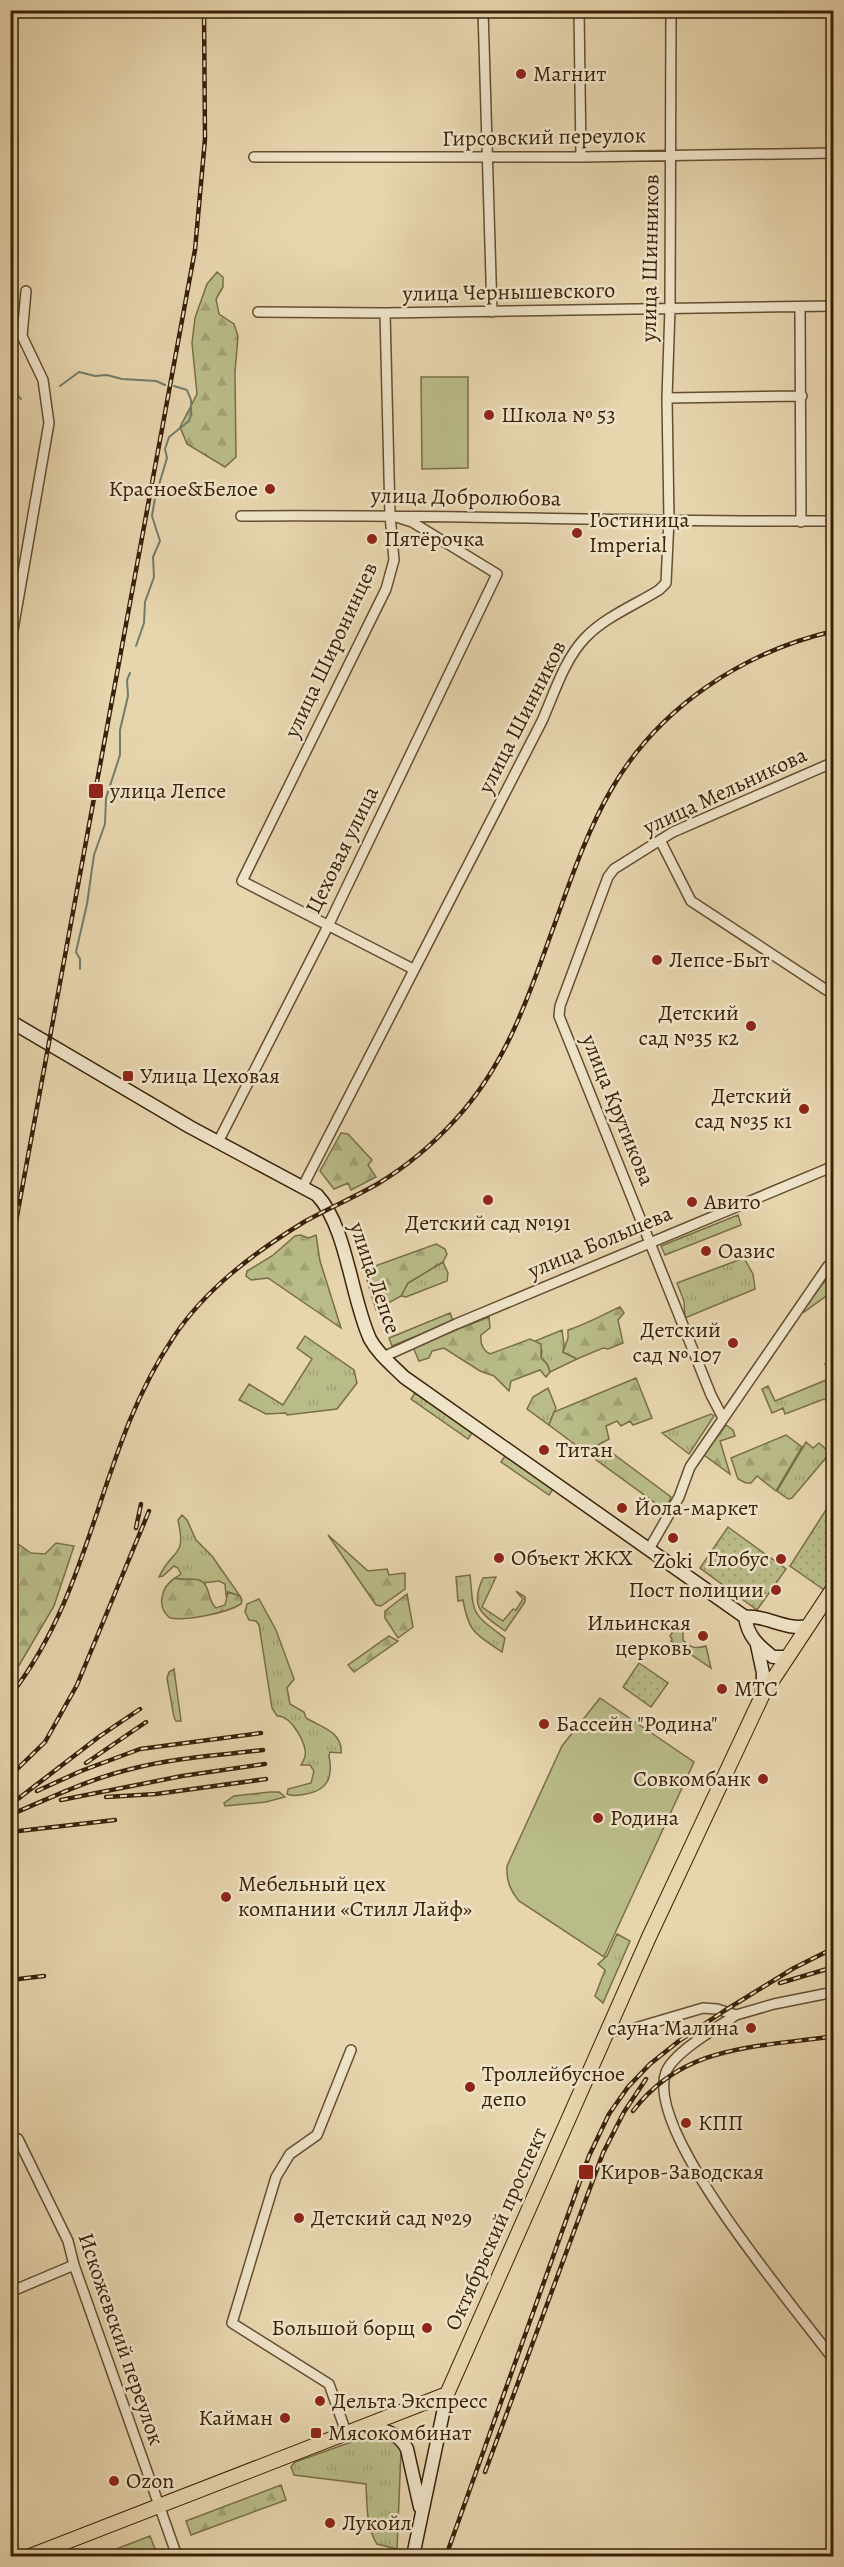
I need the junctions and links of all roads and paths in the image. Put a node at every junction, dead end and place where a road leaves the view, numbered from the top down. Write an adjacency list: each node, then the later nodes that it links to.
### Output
1 (483, 10): 8 (street)
2 (579, 10): 7 (street)
3 (670, 10): 5 (street, улица Шинников)
4 (834, 153): 5 (street, Гирсовский переулок)
5 (671, 154): 7 (street, Гирсовский переулок); 12 (street, улица Шинников)
6 (254, 157): 8 (street, Гирсовский переулок)
7 (581, 157): 8 (street, Гирсовский переулок)
8 (487, 158): 14 (street)
9 (26, 291): 23 (street)
10 (834, 306): 11 (street, улица Чернышевского)
11 (800, 307): 12 (street, улица Чернышевского); 16 (street)
12 (670, 308): 14 (street, улица Чернышевского); 17 (street, улица Шинников)
13 (258, 312): 15 (street, улица Чернышевского)
14 (492, 312): 15 (street, улица Чернышевского)
15 (385, 313): 18 (street, улица Широнинцев)
16 (802, 396): 17 (street); 22 (street)
17 (667, 398): 20 (street, улица Шинников)
18 (390, 515): 19 (street, улица Добролюбова); 20 (street, улица Добролюбова); 26 (street, улица Широнинцев); 26 (street, Цеховая улица)
19 (241, 516)
20 (669, 519): 22 (street, улица Добролюбова); 27 (street, улица Шинников)
21 (834, 521): 22 (street, улица Добролюбова)
22 (801, 522)
23 (10, 647)
24 (834, 762): 25 (street, улица Мельникова)
25 (660, 840): 28 (street); 29 (street, улица Мельникова)
26 (327, 926): 27 (street); 31 (street, Цеховая улица)
27 (413, 969): 33 (street, улица Шинников)
28 (834, 995)
29 (559, 1016): 34 (street, улица Крутикова)
30 (10, 1021): 31 (main road, улица Лепсе)
31 (218, 1142): 33 (main road, улица Лепсе)
32 (834, 1166): 34 (street, улица Большева)
33 (303, 1186): 36 (main road, улица Лепсе)
34 (650, 1242): 36 (street, улица Большева); 37 (street, улица Крутикова)
35 (834, 1263): 37 (street)
36 (383, 1357): 38 (main road, улица Лепсе)
37 (723, 1418): 38 (street)
38 (649, 1549): 40 (main road, улица Лепсе)
39 (834, 1587): 42 (main road, Октябрьский проспект)
40 (745, 1617): 41 (main road, улица Лепсе); 43 (main road)
41 (770, 1620): 42 (main road, улица Лепсе); 44 (main road)
42 (807, 1626): 44 (main road, Октябрьский проспект)
43 (757, 1645): 44 (main road); 45 (main road)
44 (790, 1653): 45 (main road, Октябрьский проспект)
45 (762, 1696): 48 (main road, Октябрьский проспект)
46 (834, 1992): 47 (street)
47 (736, 2014): 48 (street); 53 (street)
48 (608, 2030): 54 (main road, Октябрьский проспект)
49 (351, 2050): 55 (street)
50 (18, 2139): 51 (street, Искожевский переулок)
51 (74, 2265): 52 (street); 56 (street, Искожевский переулок)
52 (10, 2292)
53 (834, 2360)
54 (447, 2394): 55 (main road); 57 (main road)
55 (352, 2430): 56 (main road); 57 (main road)
56 (158, 2505): 58 (main road); 59 (street, Искожевский переулок)
57 (421, 2511): 60 (main road)
58 (30, 2556)
59 (177, 2556)
60 (413, 2556)

